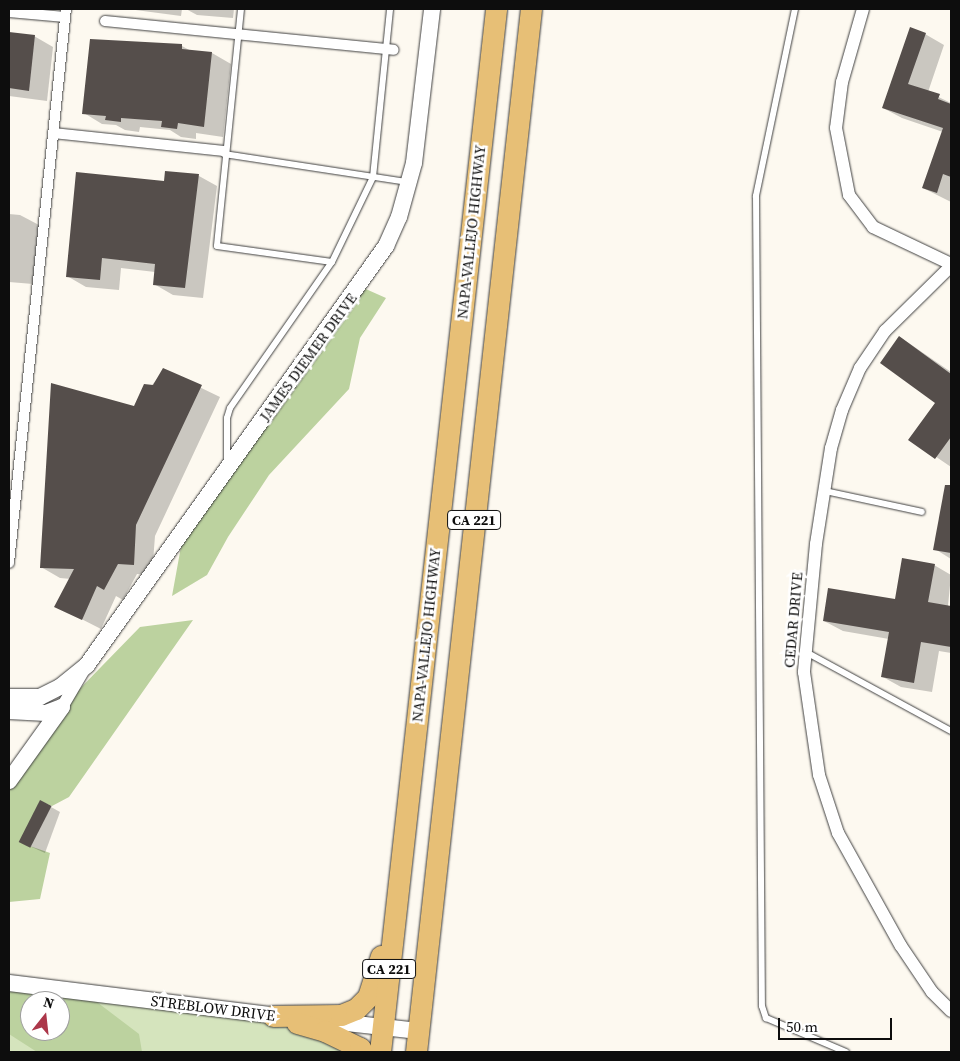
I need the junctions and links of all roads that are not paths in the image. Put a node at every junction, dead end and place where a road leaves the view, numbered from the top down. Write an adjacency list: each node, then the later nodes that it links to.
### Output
1 (241, 9): 11 (lane)
2 (390, 9): 12 (lane)
3 (432, 9): 16 (street, JAMES DIEMER DRIVE)
4 (496, 9): 30 (main road, NAPA-VALLEJO HIGHWAY / CA 221)
5 (531, 9): 35 (main road, CA 221)
6 (795, 9): 38 (lane)
7 (863, 9): 18 (street)
8 (9, 12): 9 (street)
9 (65, 13): 13 (street)
10 (105, 21): 11 (street)
11 (238, 33): 12 (street); 14 (lane)
12 (390, 49): 15 (lane)
13 (53, 133): 14 (street); 22 (street)
14 (224, 153): 15 (lane); 17 (lane)
15 (373, 177): 16 (lane); 17 (lane)
16 (410, 182): 19 (street, JAMES DIEMER DRIVE)
17 (332, 262): 19 (lane)
18 (951, 265): 20 (street, CEDAR DRIVE)
19 (227, 469): 24 (street, JAMES DIEMER DRIVE)
20 (825, 491): 21 (lane); 23 (street, CEDAR DRIVE)
21 (922, 512)
22 (9, 563)
23 (805, 651): 28 (lane); 32 (street, CEDAR DRIVE)
24 (87, 665): 25 (street, JAMES DIEMER DRIVE); 26 (street, JAMES DIEMER DRIVE)
25 (9, 697)
26 (62, 707): 27 (street); 29 (street)
27 (9, 711)
28 (951, 730)
29 (9, 781)
30 (395, 911): 33 (main road); 34 (main road, NAPA-VALLEJO HIGHWAY / CA 221)
31 (9, 983): 33 (street, STREBLOW DRIVE)
32 (951, 1011)
33 (273, 1016): 34 (street, STREBLOW DRIVE); 36 (main road)
34 (383, 1026): 35 (street, STREBLOW DRIVE); 37 (main road, NAPA-VALLEJO HIGHWAY / CA 221)
35 (417, 1042)
36 (362, 1052)
37 (380, 1052)
38 (846, 1052)

